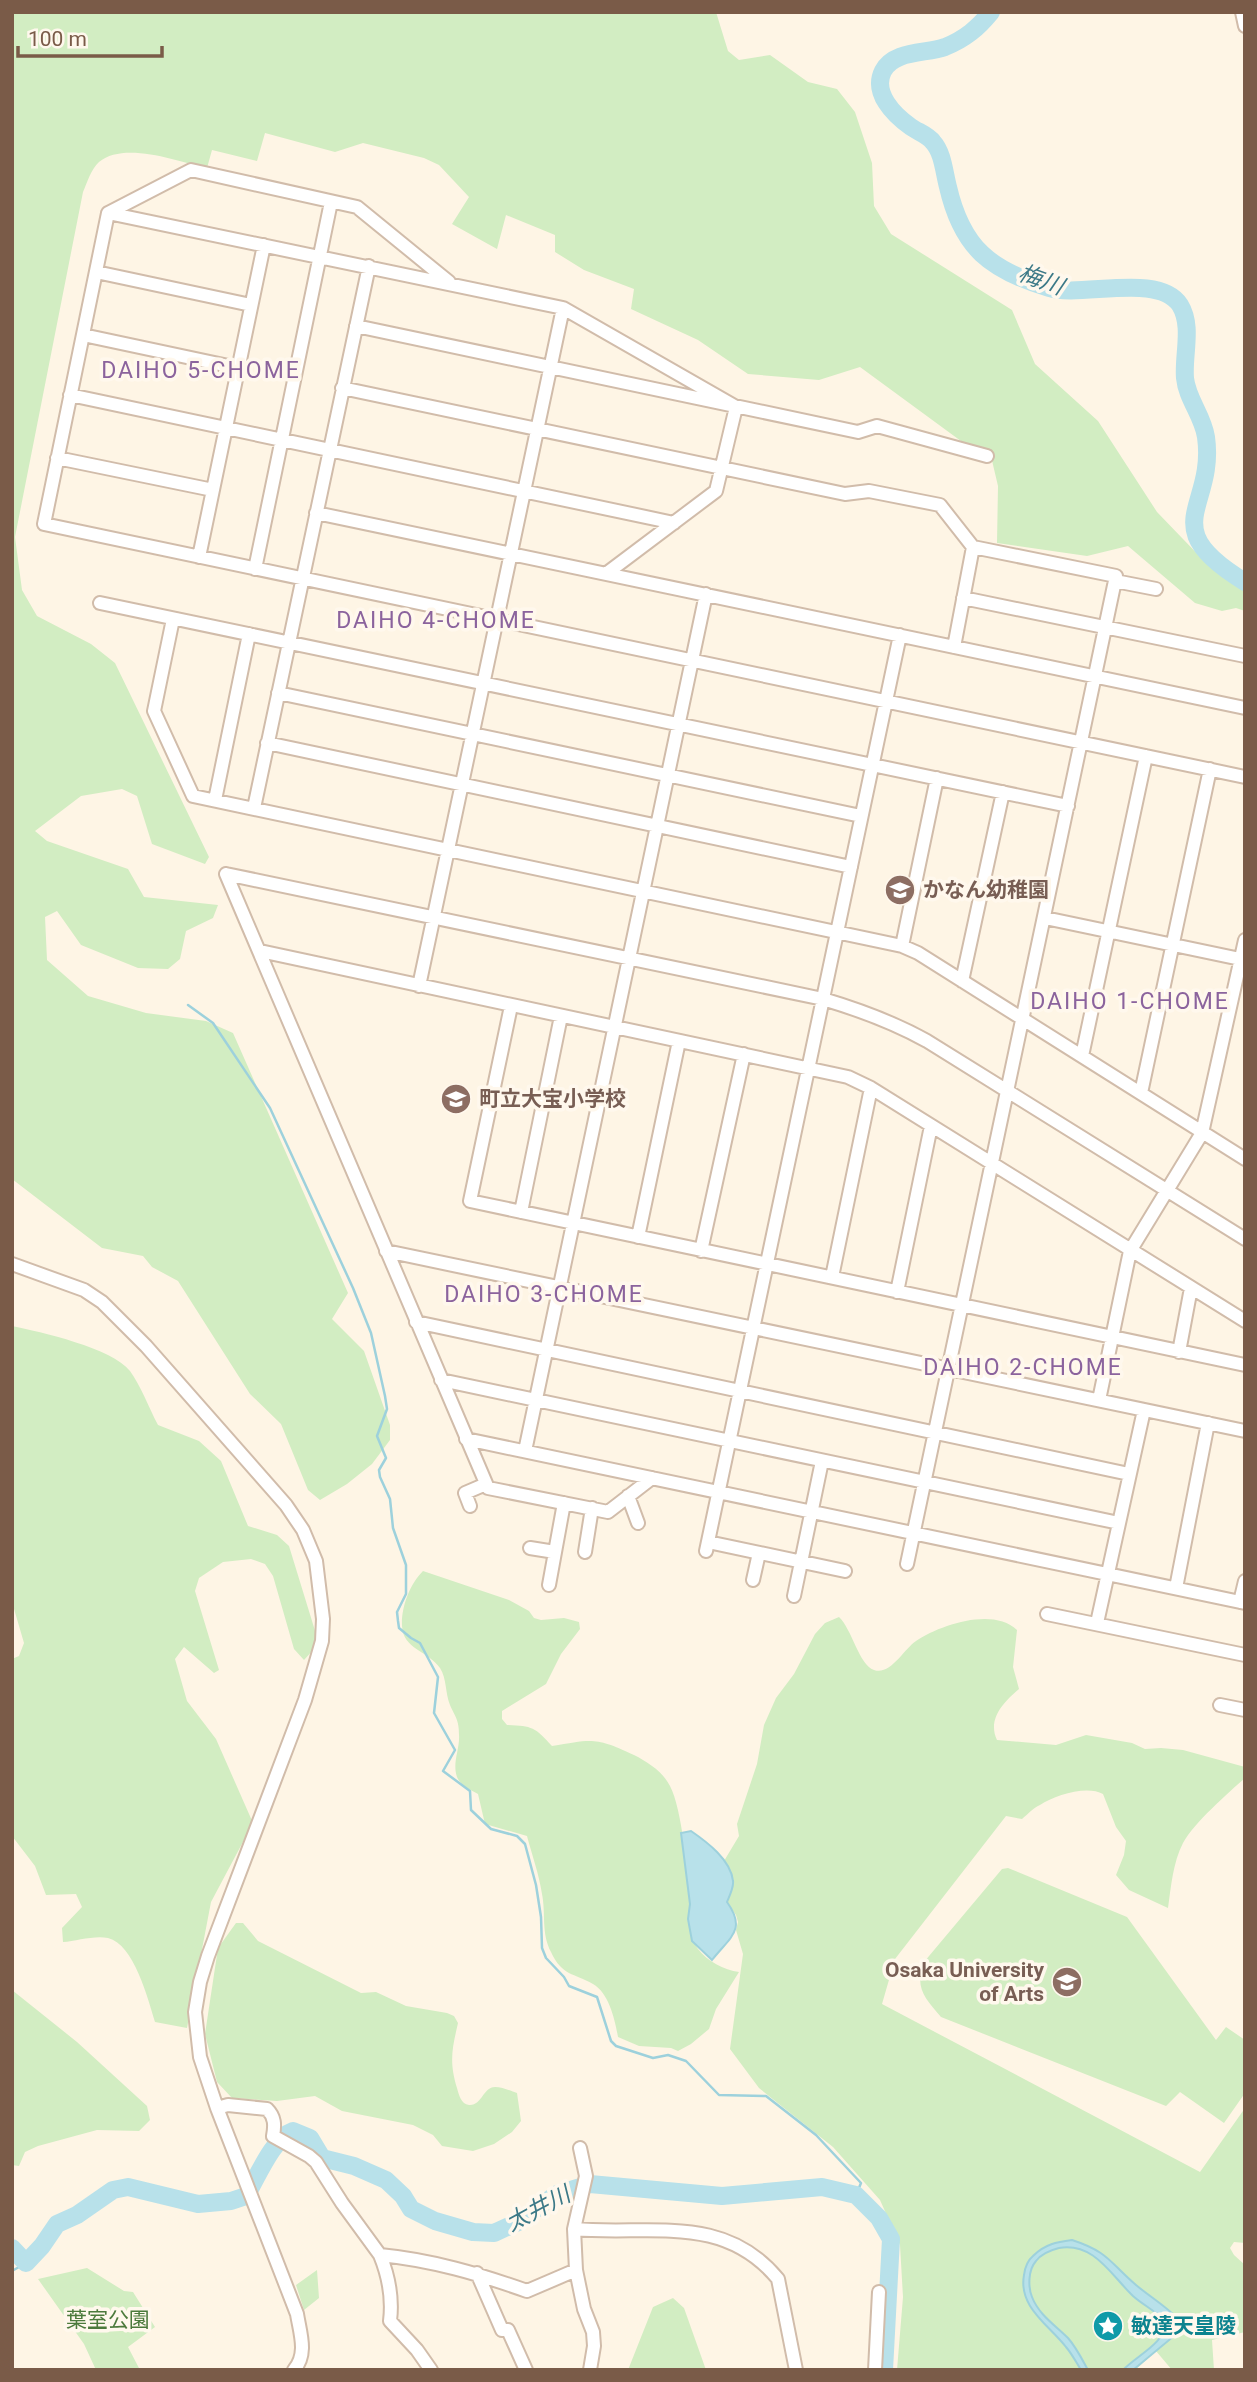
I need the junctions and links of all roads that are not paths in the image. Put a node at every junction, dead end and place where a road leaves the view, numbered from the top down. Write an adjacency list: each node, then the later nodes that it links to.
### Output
1 (1242, 12): 2 (street)
2 (1245, 26)
3 (331, 202): 4 (street); 6 (street); 9 (street)
4 (108, 213): 5 (street); 8 (street)
5 (264, 245): 6 (street); 10 (street)
6 (320, 256): 7 (street); 21 (street)
7 (369, 266): 9 (street); 12 (street)
8 (96, 272): 10 (street); 13 (street)
9 (452, 284): 11 (street)
10 (251, 305): 14 (street)
11 (563, 308): 15 (street); 18 (street)
12 (356, 326): 15 (street); 16 (street)
13 (83, 335): 14 (street); 17 (street)
14 (238, 368): 19 (street)
15 (550, 368): 18 (street); 20 (street)
16 (342, 388): 20 (street); 22 (street)
17 (70, 395): 19 (street); 24 (street)
18 (736, 407): 23 (street); 25 (street)
19 (226, 429): 21 (street); 26 (street)
20 (537, 429): 25 (street); 27 (street)
21 (282, 440): 22 (street); 33 (street)
22 (329, 450): 27 (street); 28 (street)
23 (987, 456)
24 (57, 458): 26 (street); 32 (street)
25 (720, 468): 29 (street); 30 (street)
26 (213, 490): 32 (street)
27 (524, 491): 29 (street); 31 (street)
28 (316, 513): 31 (street); 35 (street)
29 (674, 523): 34 (street)
30 (974, 547): 36 (street); 39 (street)
31 (510, 554): 34 (street); 42 (street)
32 (199, 557): 33 (street)
33 (255, 569): 35 (street)
34 (607, 573): 38 (street)
35 (302, 578): 42 (street); 46 (street)
36 (1115, 581): 37 (street); 43 (street)
37 (1156, 589)
38 (706, 594): 45 (street); 49 (street)
39 (963, 598): 43 (street); 47 (street)
40 (100, 603): 41 (street)
41 (173, 619): 44 (street); 67 (street)
42 (497, 619): 49 (street); 51 (street)
43 (1105, 627): 48 (street); 50 (street)
44 (249, 634): 46 (street); 67 (street)
45 (901, 635): 47 (street); 53 (street)
46 (289, 643): 51 (street); 52 (street)
47 (954, 647): 50 (street)
48 (1245, 656)
49 (692, 661): 53 (street); 55 (street)
50 (1095, 678): 54 (street); 57 (street)
51 (483, 684): 55 (street); 56 (street)
52 (278, 693): 56 (street); 58 (street)
53 (886, 701): 57 (street); 60 (street)
54 (1245, 708)
55 (679, 724): 60 (street); 62 (street)
56 (473, 733): 62 (street); 65 (street)
57 (1081, 742): 59 (street); 68 (street)
58 (267, 743): 65 (street); 69 (street)
59 (1146, 756): 61 (street); 78 (street)
60 (873, 765): 64 (street); 70 (street)
61 (1210, 769): 63 (street); 80 (street)
62 (668, 776): 70 (street); 71 (street)
63 (1245, 777)
64 (937, 778): 66 (street); 81 (street)
65 (462, 785): 71 (street); 72 (street)
66 (1003, 792): 68 (street); 85 (street)
67 (215, 800): 69 (street)
68 (1068, 806): 76 (street)
69 (254, 808): 72 (street)
70 (861, 816): 73 (street)
71 (657, 826): 73 (street); 74 (street)
72 (449, 849): 74 (street); 75 (street)
73 (851, 867): 77 (street)
74 (643, 891): 77 (street); 83 (street)
75 (434, 917): 82 (street); 83 (street); 86 (street)
76 (1045, 918): 78 (street); 90 (street)
77 (838, 931): 81 (street); 87 (street)
78 (1109, 932): 80 (street); 94 (street)
79 (1245, 940): 84 (street)
80 (1173, 945): 84 (street); 98 (street)
81 (902, 946): 85 (street)
82 (260, 951): 86 (street); 108 (street)
83 (629, 959): 87 (street); 91 (street)
84 (1243, 960): 100 (street)
85 (962, 981): 90 (street)
86 (419, 986): 88 (street)
87 (823, 999): 95 (street); 97 (street)
88 (511, 1006): 89 (street); 104 (street)
89 (561, 1016): 91 (street); 104 (street)
90 (1023, 1019): 94 (street); 97 (street)
91 (614, 1027): 92 (street); 105 (street)
92 (679, 1041): 93 (street); 106 (street)
93 (744, 1054): 95 (street); 109 (street)
94 (1082, 1056): 98 (street)
95 (809, 1068): 96 (street); 112 (street)
96 (872, 1088): 99 (street); 113 (street)
97 (1007, 1091): 102 (street); 103 (street)
98 (1141, 1093): 100 (street)
99 (931, 1126): 102 (street); 116 (street)
100 (1202, 1133): 101 (street); 103 (street)
101 (1245, 1158)
102 (992, 1164): 110 (street); 117 (street)
103 (1168, 1191): 107 (street); 110 (street)
104 (521, 1212): 105 (street)
105 (572, 1223): 106 (street); 114 (street)
106 (638, 1237): 109 (street)
107 (1245, 1239)
108 (386, 1251): 114 (street); 119 (street)
109 (701, 1251): 112 (street)
110 (1130, 1251): 115 (street); 121 (street)
111 (12, 1264): 170 (street)
112 (767, 1264): 113 (street); 120 (street)
113 (832, 1278): 116 (street)
114 (559, 1286): 120 (street); 122 (street)
115 (1191, 1288): 118 (street); 123 (street)
116 (897, 1292): 117 (street)
117 (961, 1306): 121 (street); 125 (street)
118 (1245, 1321)
119 (416, 1322): 122 (street); 126 (street)
120 (754, 1327): 125 (street); 127 (street)
121 (1114, 1338): 123 (street); 128 (street)
122 (546, 1350): 127 (street); 129 (street)
123 (1179, 1352): 124 (street)
124 (1245, 1366)
125 (948, 1368): 128 (street); 133 (street)
126 (441, 1380): 129 (street); 134 (street)
127 (740, 1391): 133 (street); 135 (street)
128 (1099, 1400): 130 (street)
129 (536, 1401): 135 (street); 136 (street)
130 (1144, 1410): 131 (street); 138 (street)
131 (1208, 1423): 132 (street); 162 (street)
132 (1245, 1431)
133 (935, 1432): 138 (street); 140 (street)
134 (466, 1439): 136 (street); 141 (street)
135 (729, 1441): 137 (street); 142 (street)
136 (525, 1451): 139 (street)
137 (822, 1461): 140 (street); 147 (street)
138 (1129, 1474): 149 (street)
139 (652, 1478): 142 (street); 143 (street)
140 (924, 1482): 149 (street); 150 (street)
141 (486, 1484): 144 (street); 145 (street)
142 (718, 1492): 147 (street); 154 (street)
143 (628, 1496): 146 (street); 148 (street)
144 (564, 1503): 146 (street); 152 (street)
145 (470, 1506)
146 (592, 1508): 153 (street)
147 (811, 1511): 150 (street); 155 (street)
148 (638, 1523)
149 (1119, 1523): 158 (street)
150 (913, 1532): 156 (street); 158 (street)
151 (530, 1548): 152 (street)
152 (555, 1552): 161 (street)
153 (585, 1552)
154 (759, 1553): 155 (street); 159 (street)
155 (801, 1562): 157 (street); 163 (street)
156 (907, 1564)
157 (845, 1571)
158 (1108, 1573): 162 (street); 166 (street)
159 (753, 1580)
160 (1245, 1581): 164 (street)
161 (549, 1585)
162 (1176, 1588): 164 (street)
163 (794, 1596)
164 (1243, 1602)
165 (1047, 1614): 166 (street)
166 (1097, 1623): 167 (street)
167 (1245, 1655)
168 (1220, 1705): 169 (street)
169 (1245, 1710)
170 (217, 2108): 173 (street); 177 (street)
171 (580, 2148): 172 (street)
172 (574, 2229): 174 (street); 181 (street)
173 (380, 2255): 175 (street); 178 (street)
174 (576, 2270): 175 (street); 180 (street)
175 (477, 2273): 179 (street)
176 (879, 2292): 182 (street)
177 (294, 2370)
178 (431, 2370)
179 (526, 2370)
180 (590, 2370)
181 (796, 2370)
182 (875, 2370)

